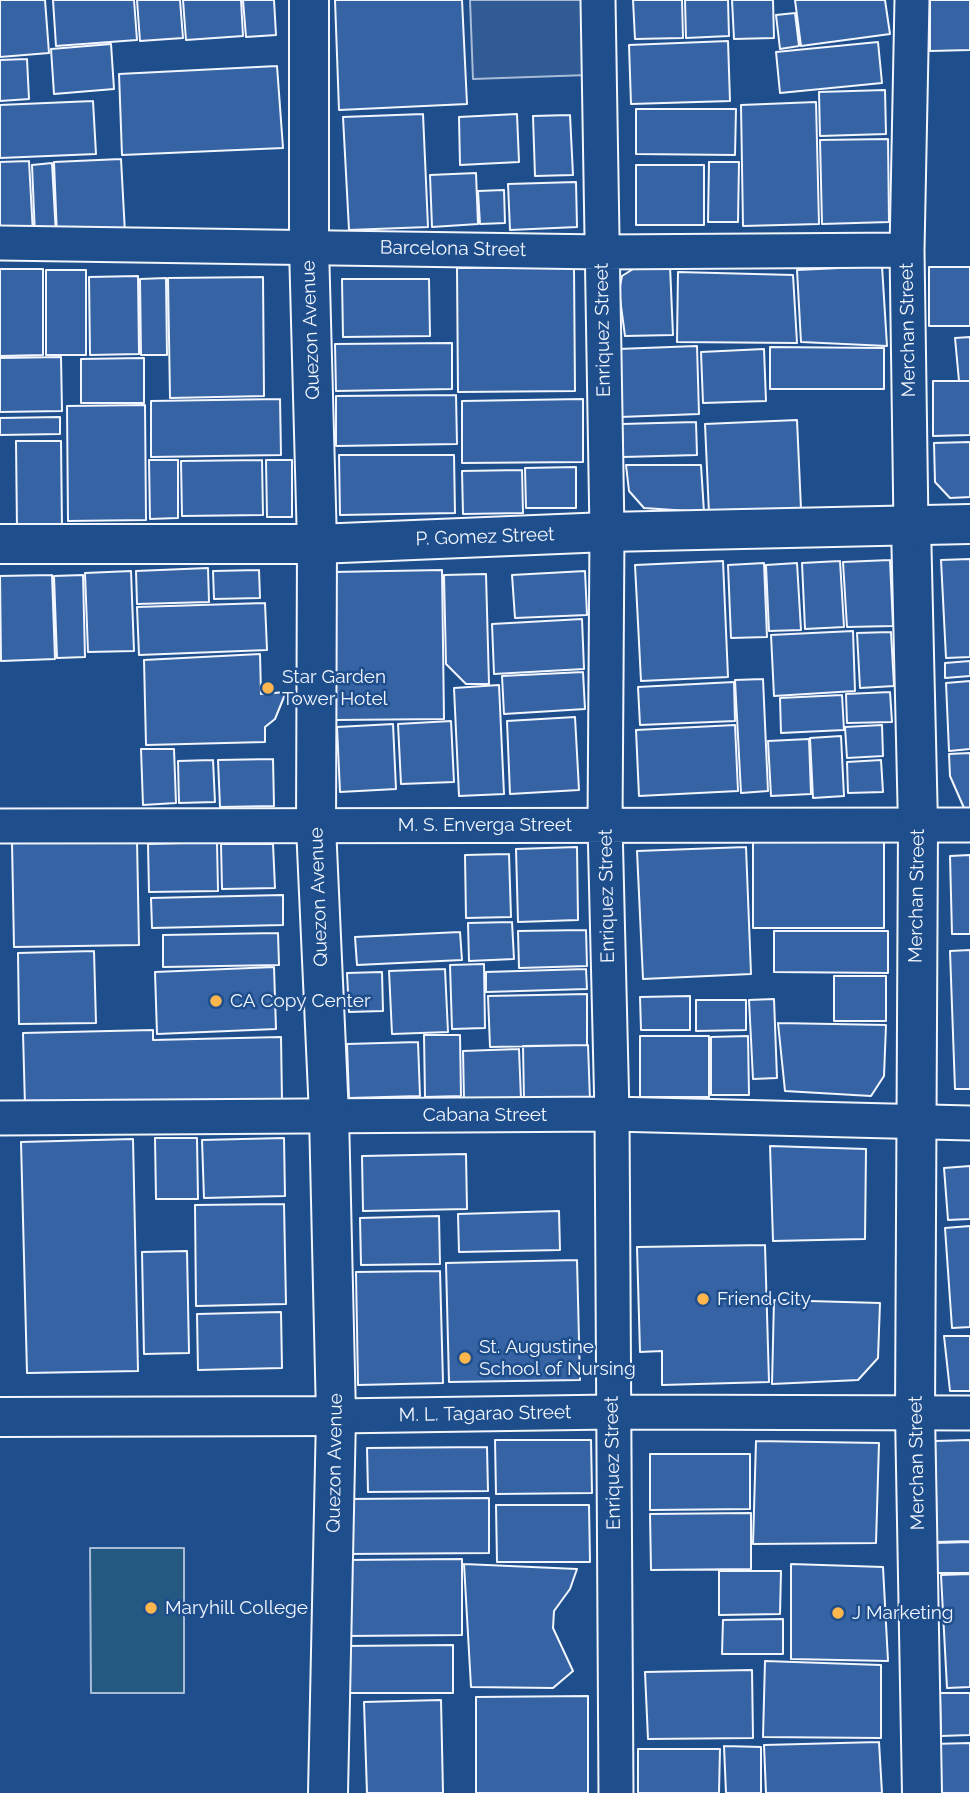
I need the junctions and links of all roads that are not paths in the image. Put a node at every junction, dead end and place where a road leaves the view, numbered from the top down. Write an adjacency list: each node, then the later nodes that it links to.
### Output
1 (309, 0): 5 (main road, Quezon Avenue)
2 (598, 0): 7 (street, Enriquez Street)
3 (912, 0): 6 (street, Merchan Street)
4 (0, 243): 5 (street, Barcelona Street)
5 (309, 247): 7 (street, Barcelona Street); 12 (main road, Quezon Avenue)
6 (907, 250): 7 (street, Barcelona Street); 9 (street, Merchan Street)
7 (602, 252): 10 (street, Enriquez Street)
8 (970, 524): 9 (main road, P. Gomez Street)
9 (911, 526): 10 (main road, P. Gomez Street); 14 (main road, Merchan Street)
10 (607, 532): 12 (main road, P. Gomez Street); 13 (street, Enriquez Street)
11 (0, 544): 12 (main road, P. Gomez Street)
12 (317, 544): 17 (main road, Quezon Avenue)
13 (605, 824): 14 (street, M. S. Enverga Street); 17 (street, M. S. Enverga Street); 19 (street, Enriquez Street)
14 (918, 825): 15 (street, M. S. Enverga Street); 21 (main road, Merchan Street)
15 (970, 825)
16 (0, 826): 17 (street, M. S. Enverga Street)
17 (316, 827): 18 (main road, Quezon Avenue)
18 (329, 1115): 19 (street, Cabana Street); 20 (street, Cabana Street); 26 (main road, Quezon Avenue)
19 (612, 1115): 21 (street, Cabana Street); 23 (street, Enriquez Street)
20 (0, 1118)
21 (915, 1122): 22 (street, Cabana Street); 25 (main road, Merchan Street)
22 (970, 1123)
23 (612, 1412): 25 (street, M. L. Tagarao Street); 26 (street, M. L. Tagarao Street); 29 (street, Enriquez Street)
24 (970, 1413): 25 (street, M. L. Tagarao Street)
25 (915, 1414): 30 (main road, Merchan Street)
26 (336, 1416): 27 (main road, M. L. Tagarao Street); 28 (main road, Quezon Avenue)
27 (0, 1417)
28 (328, 1793)
29 (616, 1793)
30 (922, 1793)

